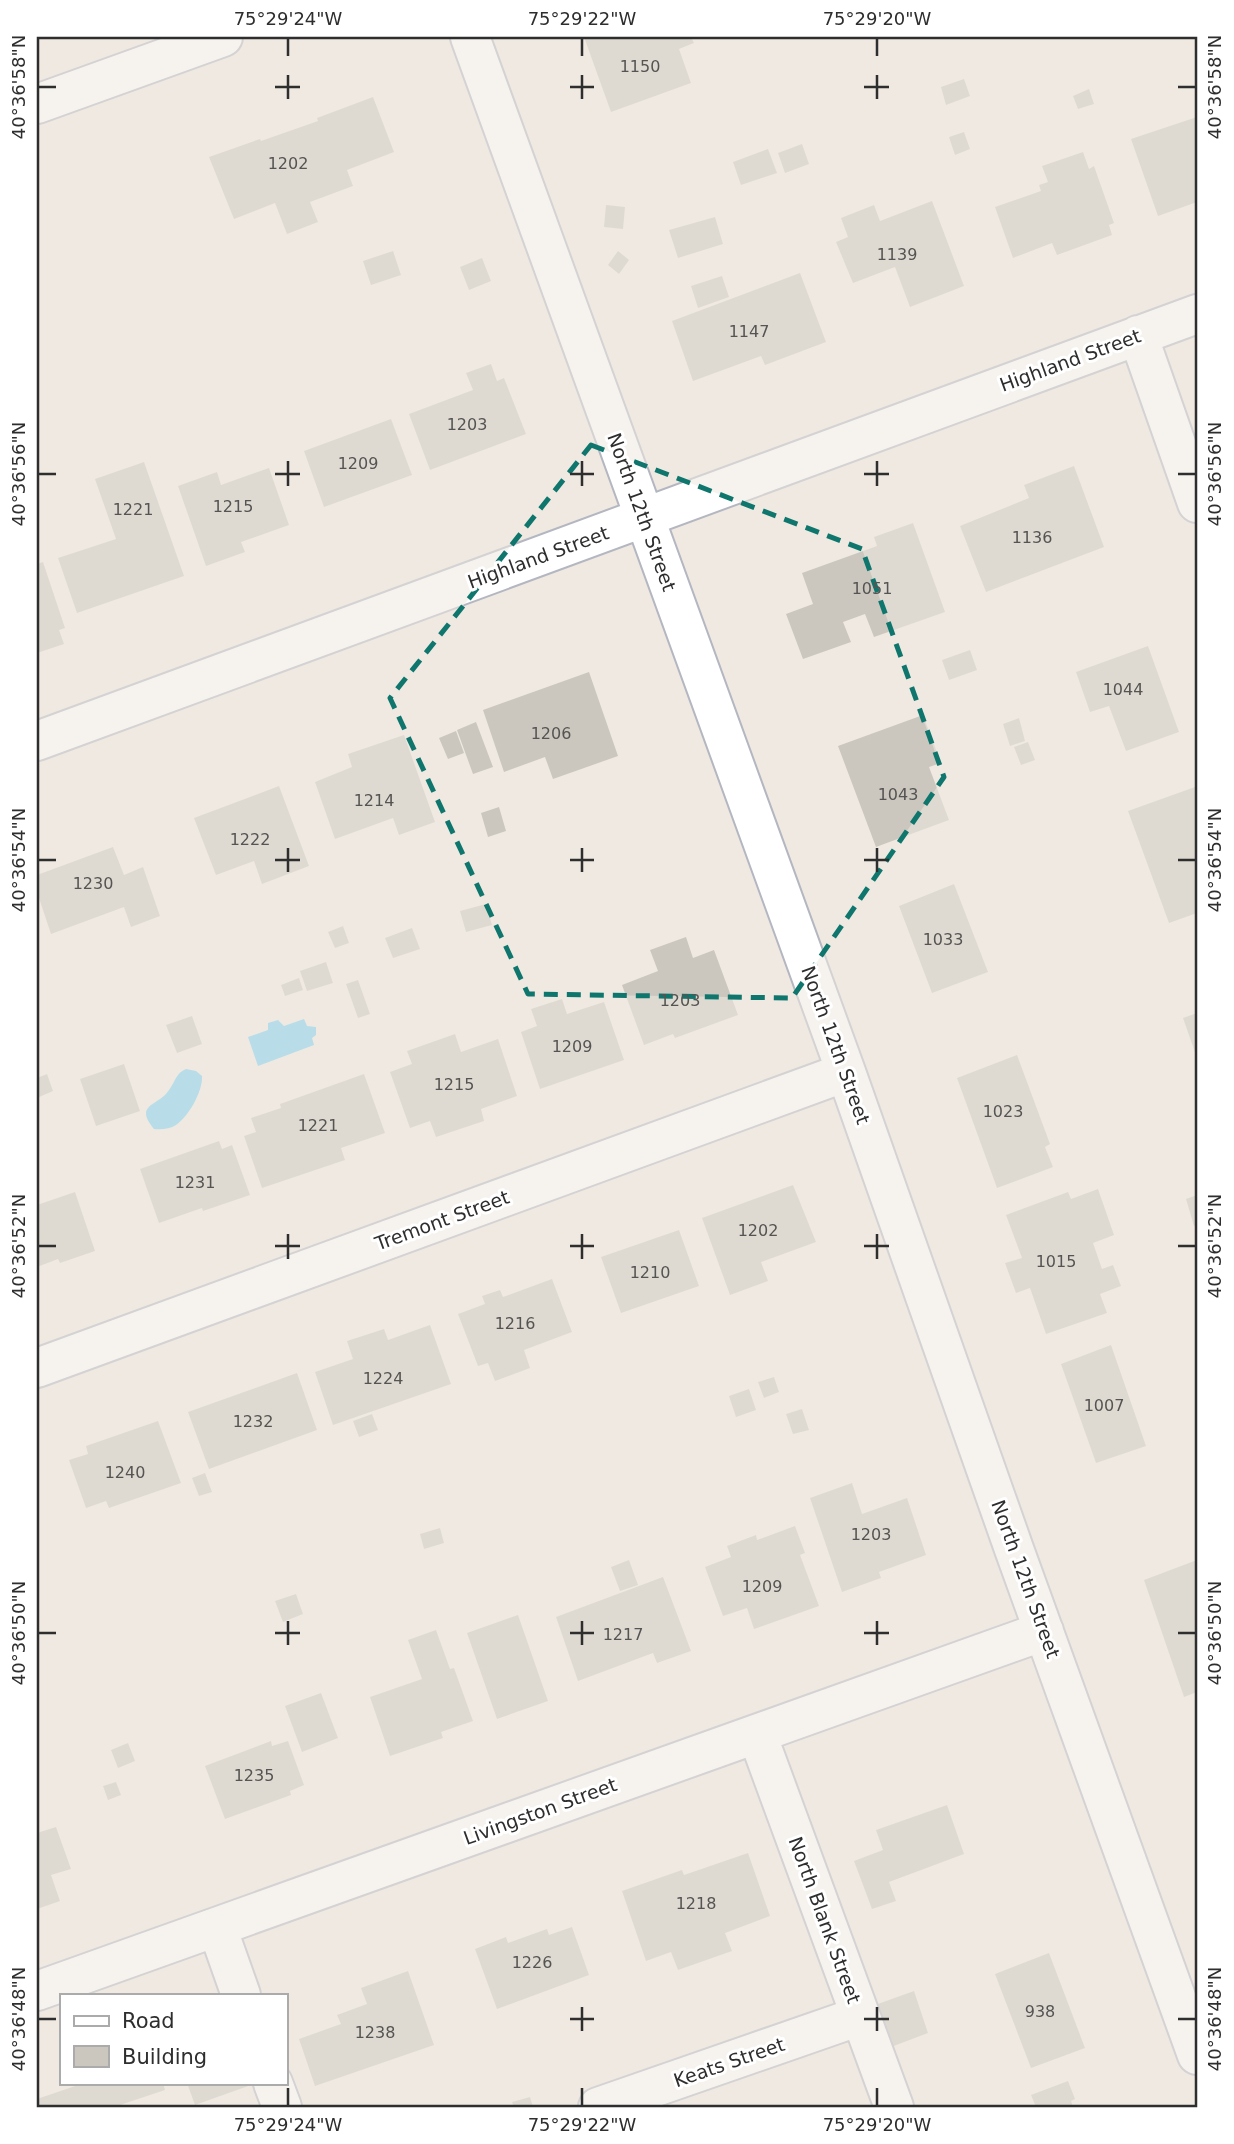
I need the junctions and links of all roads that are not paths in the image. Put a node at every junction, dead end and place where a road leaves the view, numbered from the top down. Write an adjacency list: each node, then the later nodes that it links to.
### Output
1 (223, 37): 3 (street)
2 (470, 37): 7 (street, North 12th Street)
3 (37, 104)
4 (1197, 314): 5 (street, Highland Street)
5 (1138, 335): 6 (street); 7 (street, Highland Street)
6 (1197, 503)
7 (644, 518): 8 (street, Highland Street); 9 (street, North 12th Street)
8 (37, 741)
9 (846, 1072): 10 (street, Tremont Street); 11 (street, North 12th Street)
10 (37, 1368)
11 (1044, 1631): 12 (street, Livingston Street); 17 (street, North 12th Street)
12 (757, 1734): 13 (street, Livingston Street); 16 (street, North Blank Street)
13 (217, 1927): 14 (street, Livingston Street); 15 (street)
14 (37, 1991)
15 (242, 1994)
16 (860, 2016): 20 (street, Keats Street); 21 (street, North Blank Street)
17 (1197, 2054)
18 (273, 2084): 19 (street)
19 (282, 2107)
20 (598, 2107)
21 (894, 2107)

